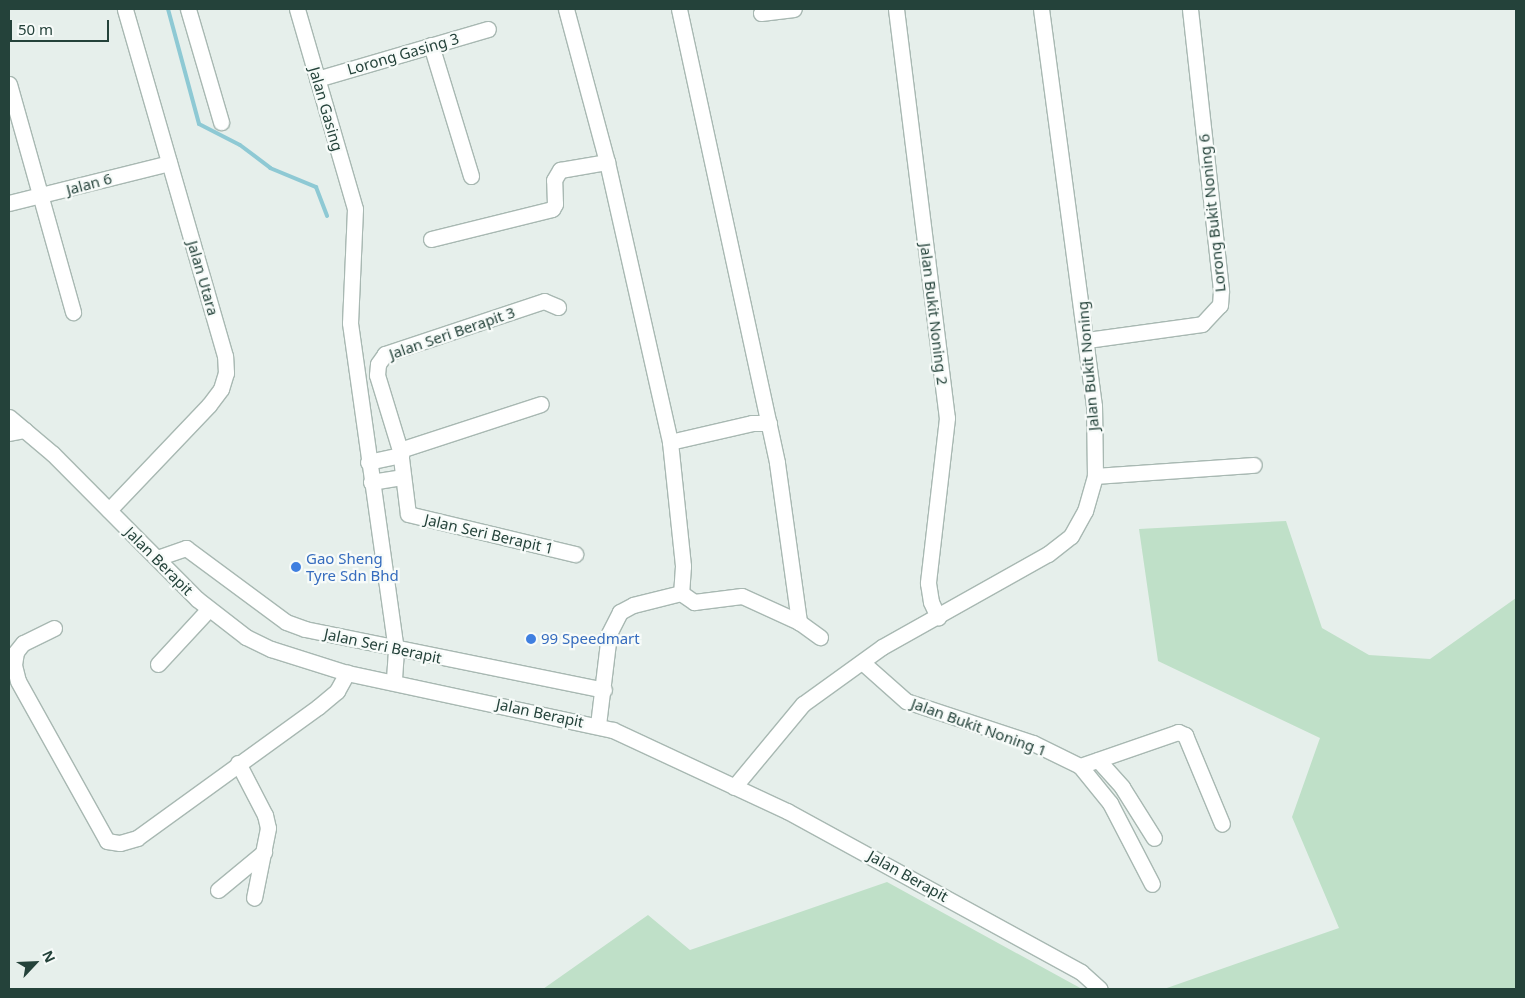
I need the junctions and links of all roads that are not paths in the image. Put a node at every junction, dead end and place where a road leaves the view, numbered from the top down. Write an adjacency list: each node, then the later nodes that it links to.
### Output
1 (124, 9): 17 (street, Jalan Utara)
2 (188, 9): 15 (street)
3 (297, 9): 13 (street, Jalan Gasing)
4 (566, 9): 16 (street)
5 (679, 9): 27 (street)
6 (794, 9): 10 (street)
7 (896, 9): 42 (street, Jalan Bukit Noning 2)
8 (1041, 9): 24 (street, Jalan Bukit Noning)
9 (1190, 9): 24 (street, Lorong Bukit Noning 6)
10 (761, 13)
11 (488, 29): 12 (street, Lorong Gasing 3)
12 (431, 46): 13 (street, Lorong Gasing 3); 18 (street)
13 (317, 79): 32 (street, Jalan Gasing)
14 (9, 87): 19 (street)
15 (221, 122)
16 (607, 162): 21 (street); 30 (street)
17 (169, 163): 19 (street, Jalan 6); 37 (street, Jalan Utara)
18 (471, 176)
19 (41, 197): 20 (street, Jalan 6); 23 (street)
20 (9, 203)
21 (431, 239)
22 (558, 307): 31 (street, Jalan Seri Berapit 3)
23 (73, 312)
24 (1087, 340): 35 (street, Jalan Bukit Noning)
25 (541, 404): 31 (street)
26 (9, 417): 28 (street, Jalan Berapit)
27 (769, 423): 30 (street); 43 (street)
28 (25, 430): 29 (street); 37 (street, Jalan Berapit)
29 (9, 433)
30 (670, 442): 40 (street)
31 (401, 453): 32 (street); 34 (street, Jalan Seri Berapit 1)
32 (368, 462): 36 (street, Jalan Gasing)
33 (1254, 466): 35 (street)
34 (402, 476): 36 (street); 38 (street, Jalan Seri Berapit 1)
35 (1095, 476): 42 (street, Jalan Bukit Noning)
36 (371, 482): 46 (street, Jalan Gasing)
37 (110, 510): 39 (street, Jalan Berapit)
38 (575, 554)
39 (157, 558): 41 (street, Jalan Berapit); 46 (street, Jalan Seri Berapit)
40 (681, 593): 43 (street); 51 (street)
41 (209, 609): 48 (street); 49 (street, Jalan Berapit)
42 (938, 617): 47 (street, Jalan Bukit Noning)
43 (799, 622): 45 (street)
44 (54, 628): 54 (street)
45 (820, 637)
46 (396, 650): 50 (street, Jalan Gasing); 51 (street, Jalan Seri Berapit)
47 (862, 662): 55 (street, Jalan Bukit Noning 1); 56 (street, Jalan Bukit Noning)
48 (158, 664)
49 (347, 673): 50 (street, Jalan Berapit); 54 (street)
50 (394, 682): 52 (street, Jalan Berapit)
51 (604, 690): 52 (street)
52 (598, 725): 56 (street, Jalan Berapit)
53 (1098, 760): 55 (street); 57 (street); 58 (street)
54 (238, 764): 59 (street)
55 (1080, 766): 60 (street)
56 (734, 787): 63 (street, Jalan Berapit)
57 (1222, 824)
58 (1154, 838)
59 (264, 852): 61 (street); 62 (street)
60 (1152, 884)
61 (218, 890)
62 (254, 898)
63 (1100, 989)

